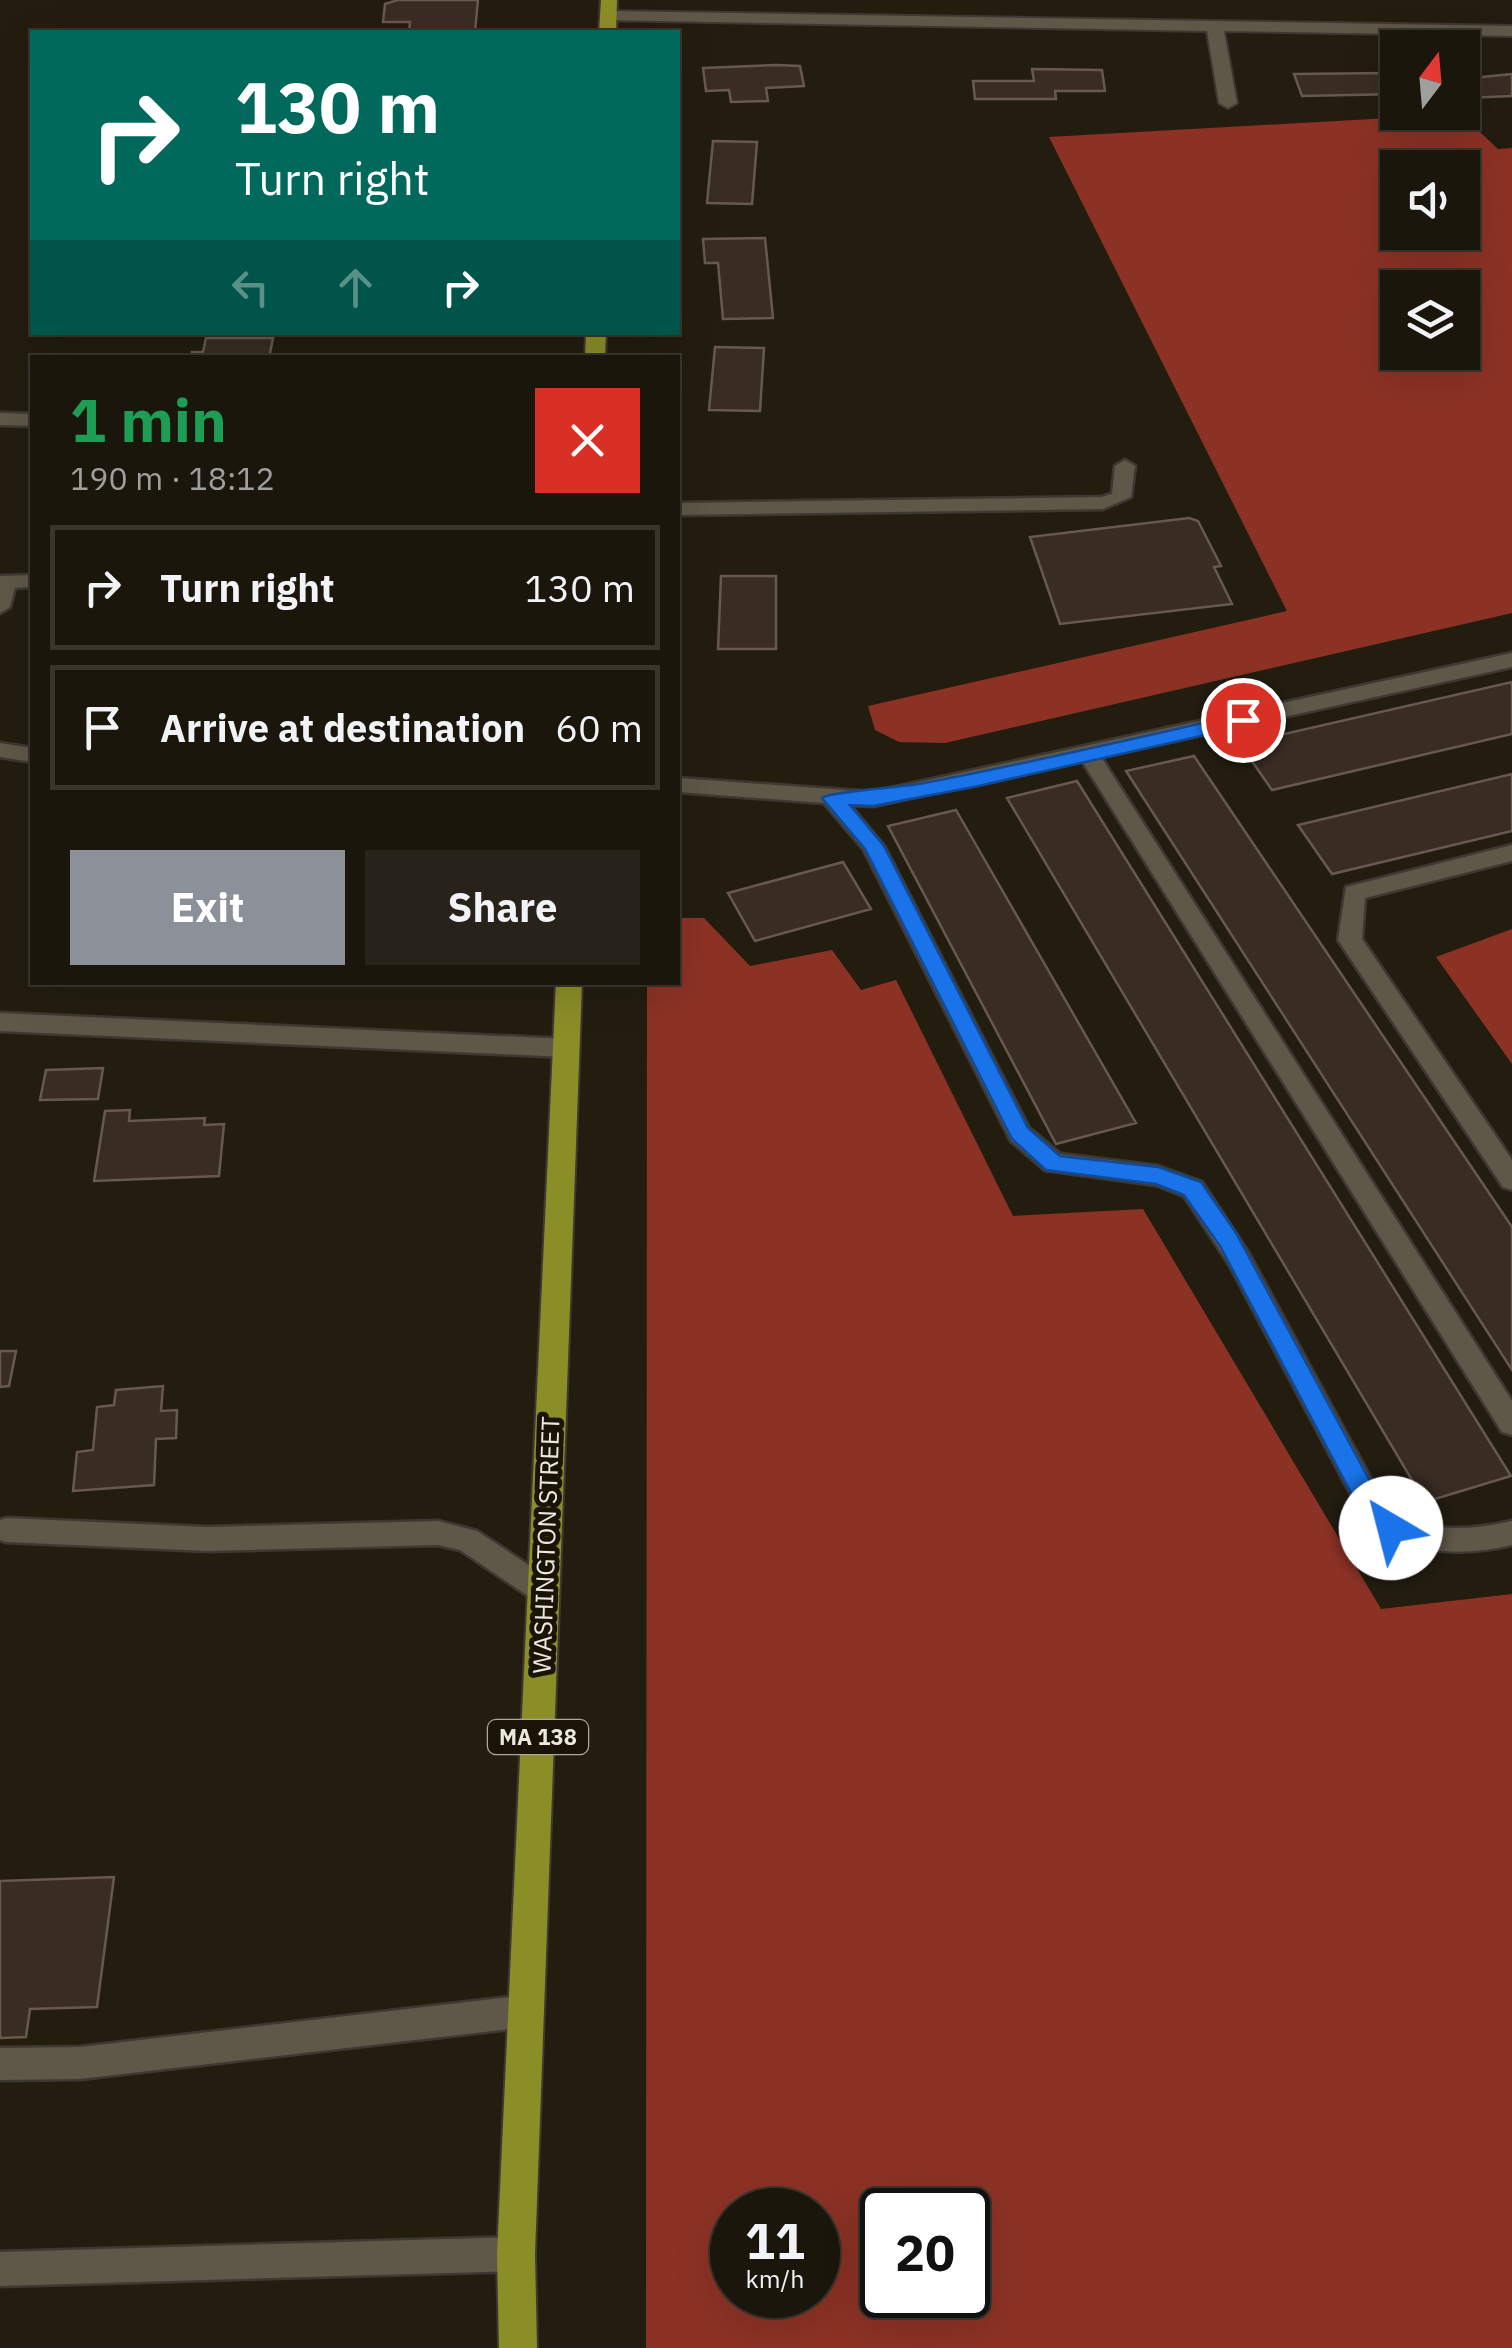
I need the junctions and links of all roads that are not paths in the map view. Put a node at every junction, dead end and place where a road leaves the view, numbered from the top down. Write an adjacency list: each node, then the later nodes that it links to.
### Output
1 (608, 16): 2 (street)
2 (1215, 30): 3 (street); 4 (street)
3 (1512, 31)
4 (1228, 103)
5 (0, 419): 6 (lane)
6 (30, 420)
7 (1124, 466): 8 (lane)
8 (680, 508)
9 (30, 581): 10 (lane)
10 (3, 582): 11 (lane)
11 (0, 606)
12 (1512, 660): 15 (lane)
13 (0, 750): 14 (lane)
14 (30, 755)
15 (1089, 755): 17 (lane); 23 (lane)
16 (680, 786): 17 (lane)
17 (832, 798): 25 (lane)
18 (1512, 853): 22 (lane)
19 (569, 985): 21 (main road, WASHINGTON STREET / MA 138)
20 (0, 1022): 21 (lane)
21 (566, 1048): 26 (main road, WASHINGTON STREET / MA 138)
22 (1512, 1180)
23 (1512, 1424)
24 (6, 1530): 26 (lane)
25 (1512, 1533)
26 (544, 1591): 27 (main road, WASHINGTON STREET / MA 138)
27 (527, 2011): 28 (lane); 29 (main road, WASHINGTON STREET / MA 138)
28 (0, 2064)
29 (516, 2254): 30 (lane); 31 (main road, WASHINGTON STREET / MA 138)
30 (0, 2269)
31 (518, 2348)

